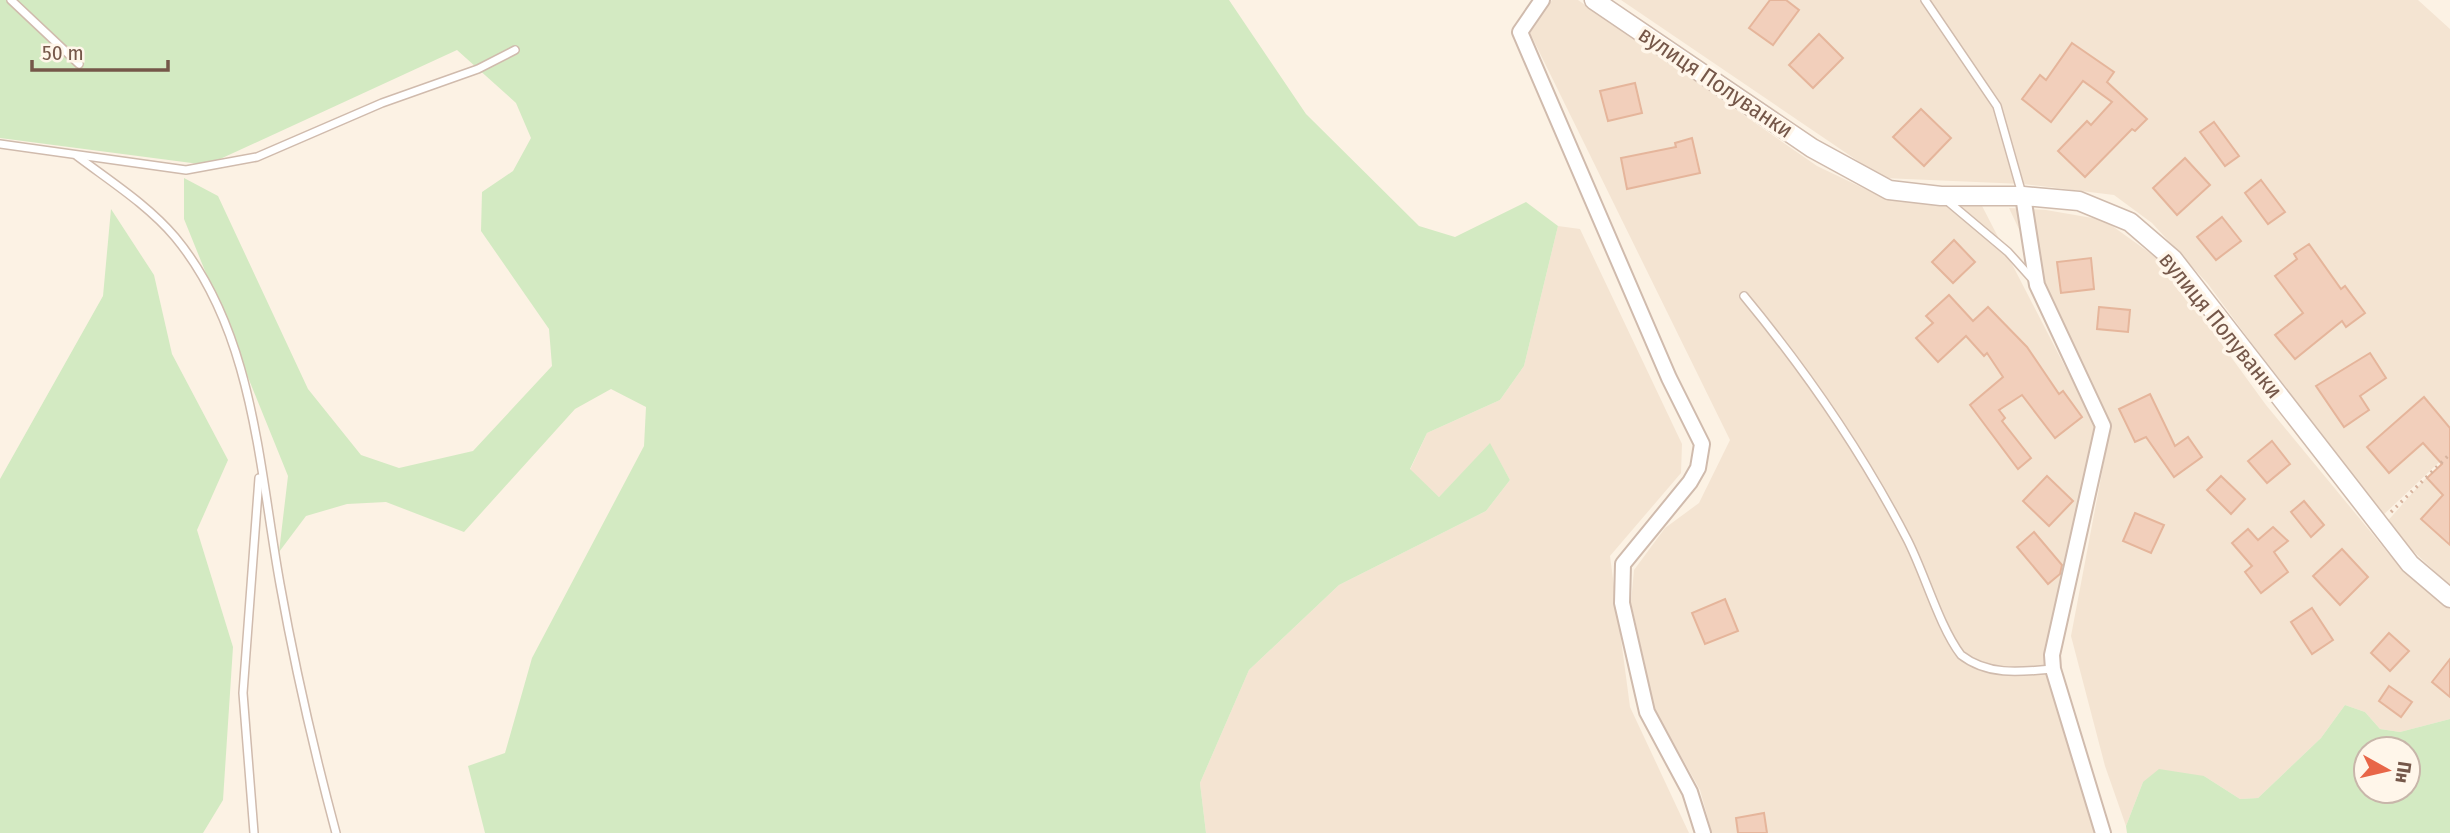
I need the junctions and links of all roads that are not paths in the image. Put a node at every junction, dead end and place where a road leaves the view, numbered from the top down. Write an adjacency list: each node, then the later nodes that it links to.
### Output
1 (11, 0): 6 (lane)
2 (1542, 0): 18 (street)
3 (1594, 0): 10 (street, вулиця Полуванки)
4 (1924, 0): 9 (lane)
5 (515, 50): 8 (lane)
6 (79, 64)
7 (0, 144): 8 (lane)
8 (77, 156): 13 (lane)
9 (2023, 196): 10 (street, вулиця Полуванки); 11 (street); 14 (street, вулиця Полуванки)
10 (1941, 197): 11 (lane)
11 (2037, 285): 15 (street)
12 (1744, 296): 15 (lane)
13 (261, 464): 16 (lane); 17 (lane)
14 (2450, 598)
15 (2053, 668): 19 (street)
16 (254, 833)
17 (337, 833)
18 (1703, 833)
19 (2103, 833)

